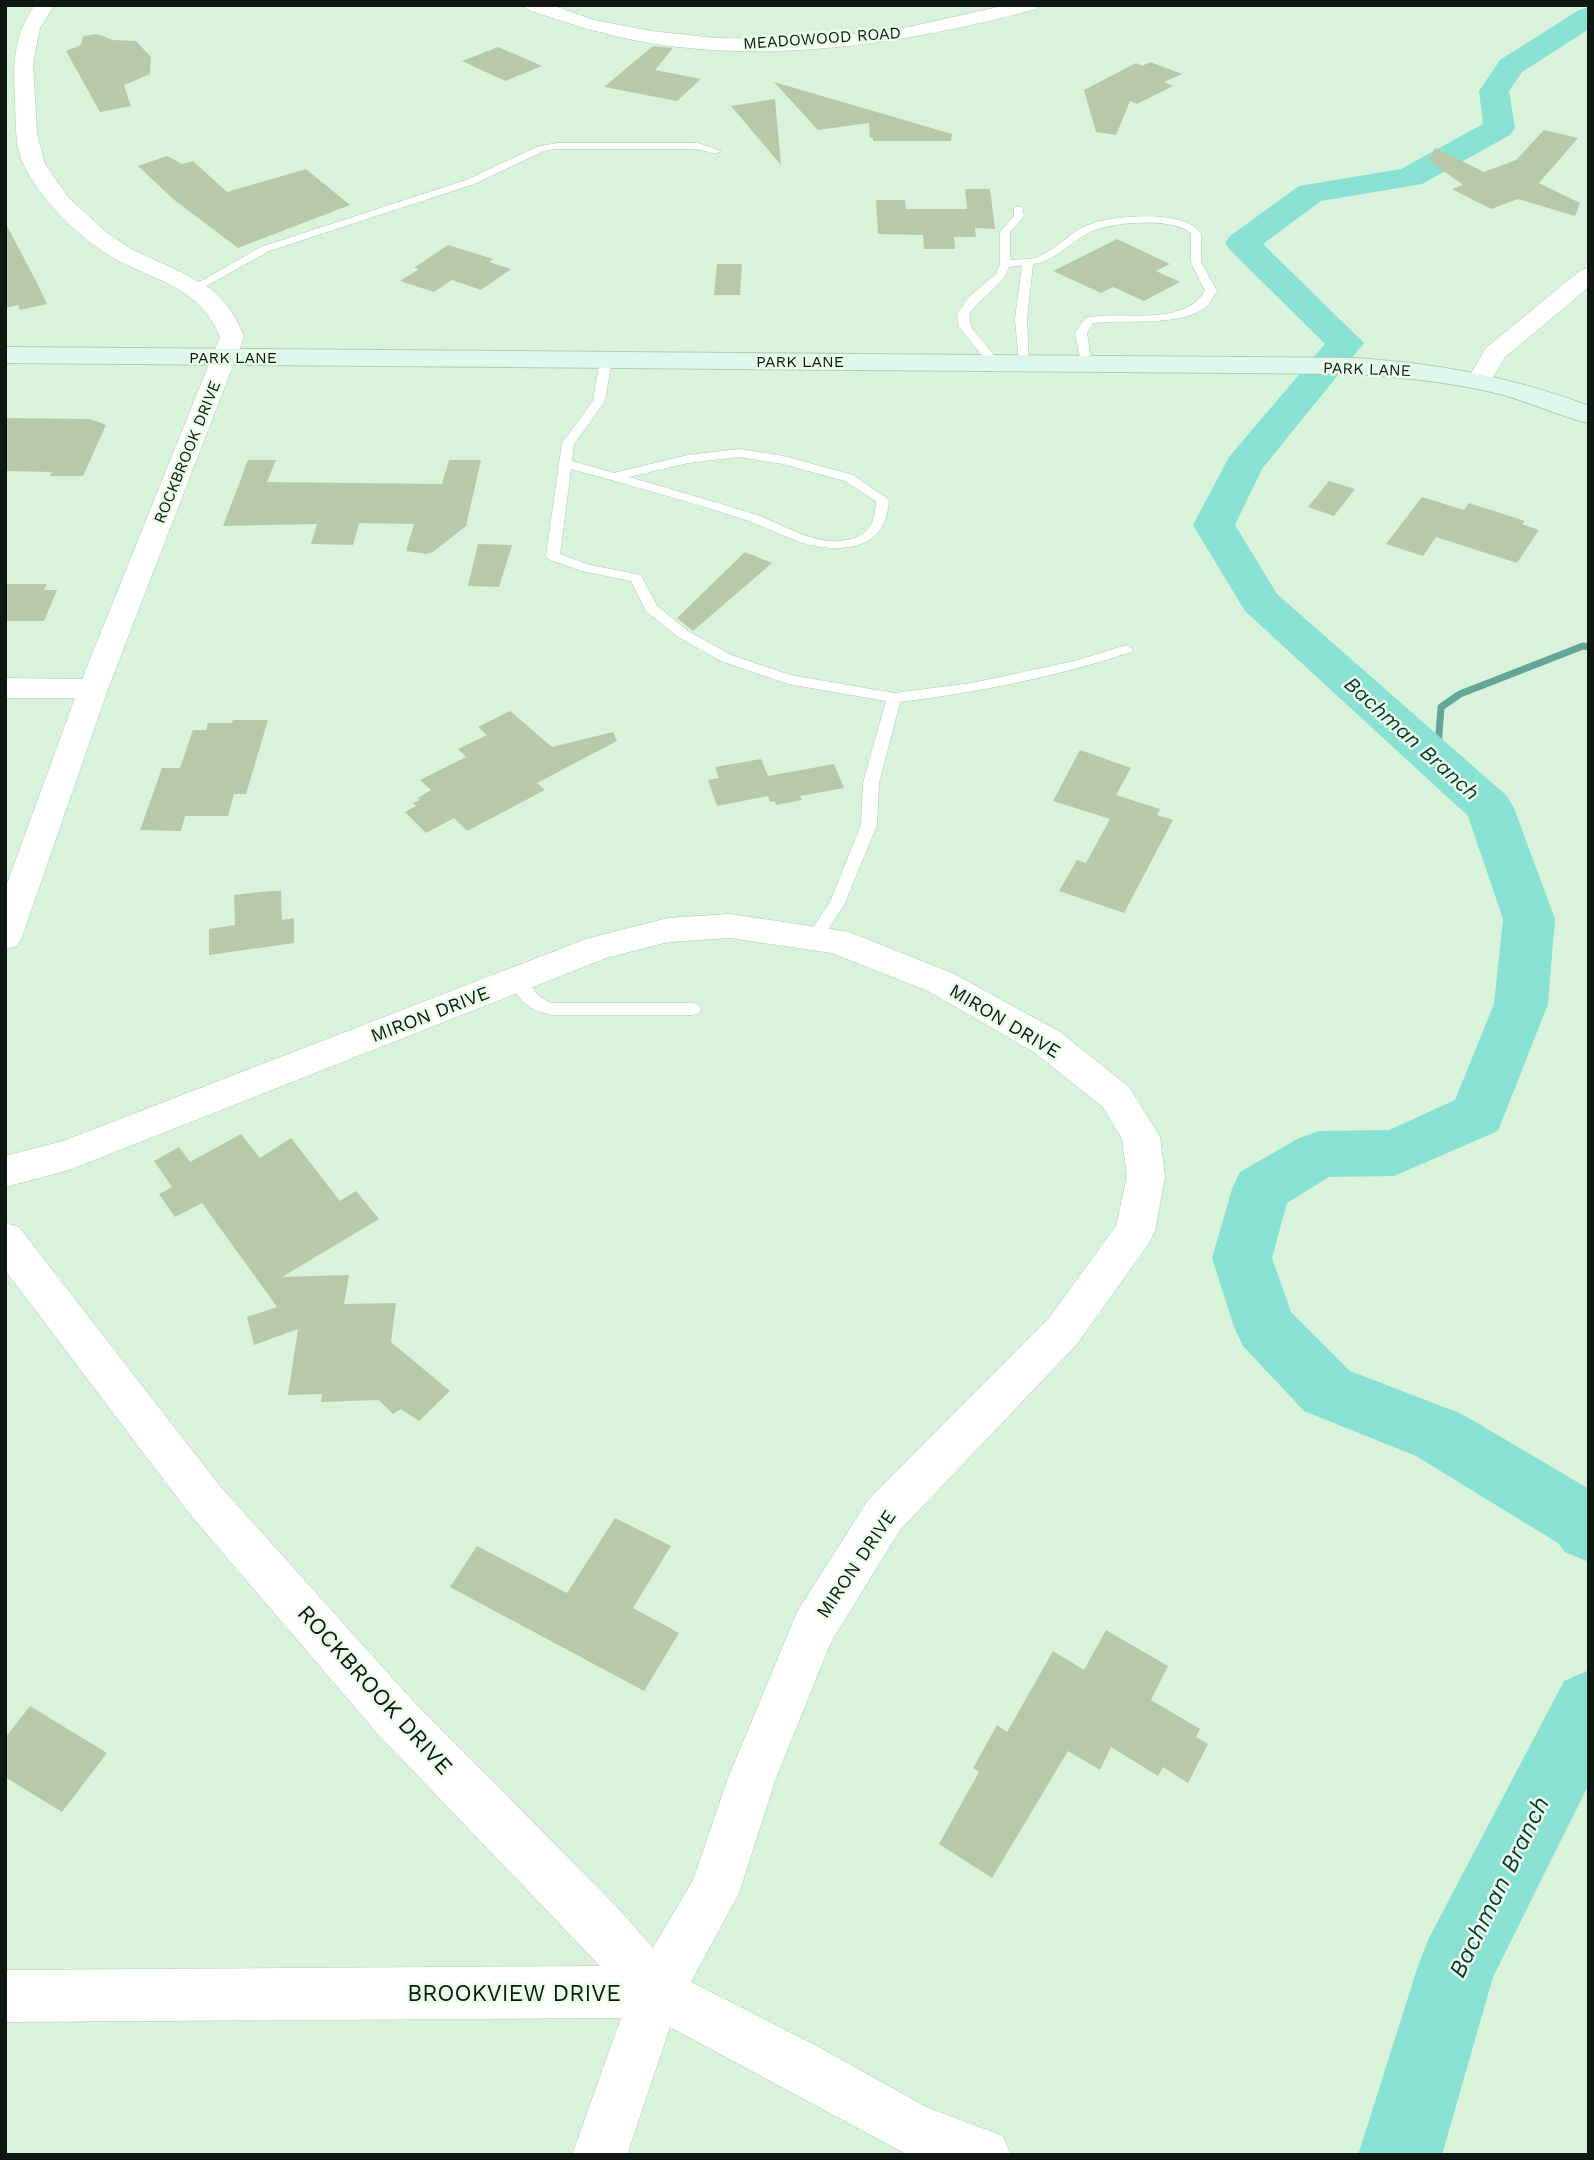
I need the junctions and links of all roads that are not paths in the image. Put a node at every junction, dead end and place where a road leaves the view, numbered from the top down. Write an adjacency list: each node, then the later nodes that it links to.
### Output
1 (46, 5): 4 (street, ROCKBROOK DRIVE)
2 (533, 5): 3 (street, MEADOWOOD ROAD)
3 (1029, 5)
4 (16, 138): 10 (street, ROCKBROOK DRIVE)
5 (716, 151): 10 (lane)
6 (1018, 209): 8 (lane)
7 (1028, 263): 8 (lane); 15 (lane); 16 (lane)
8 (1005, 264): 14 (lane)
9 (1589, 275): 17 (street)
10 (195, 288): 12 (street, ROCKBROOK DRIVE)
11 (5, 355): 12 (street, PARK LANE)
12 (225, 357): 13 (street, PARK LANE); 23 (street, ROCKBROOK DRIVE)
13 (606, 360): 14 (street, PARK LANE); 19 (lane)
14 (994, 363): 15 (street, PARK LANE)
15 (1025, 363): 16 (street, PARK LANE)
16 (1086, 365): 17 (street, PARK LANE)
17 (1479, 380): 18 (street, PARK LANE)
18 (1589, 415)
19 (565, 463): 20 (lane); 24 (lane)
20 (614, 477): 20 (lane)
21 (1126, 649): 24 (lane)
22 (5, 688): 23 (street)
23 (93, 689): 25 (street, ROCKBROOK DRIVE)
24 (894, 698): 27 (lane)
25 (12, 901): 26 (street, ROCKBROOK DRIVE)
26 (5, 937)
27 (814, 938): 28 (street, MIRON DRIVE); 32 (street, MIRON DRIVE)
28 (517, 980): 29 (lane); 30 (street, MIRON DRIVE)
29 (693, 1009)
30 (5, 1172)
31 (5, 1239): 32 (street, ROCKBROOK DRIVE)
32 (656, 1992): 33 (street, BROOKVIEW DRIVE); 34 (street); 35 (street, BROOKVIEW DRIVE)
33 (5, 1996)
34 (599, 2155)
35 (984, 2155)

